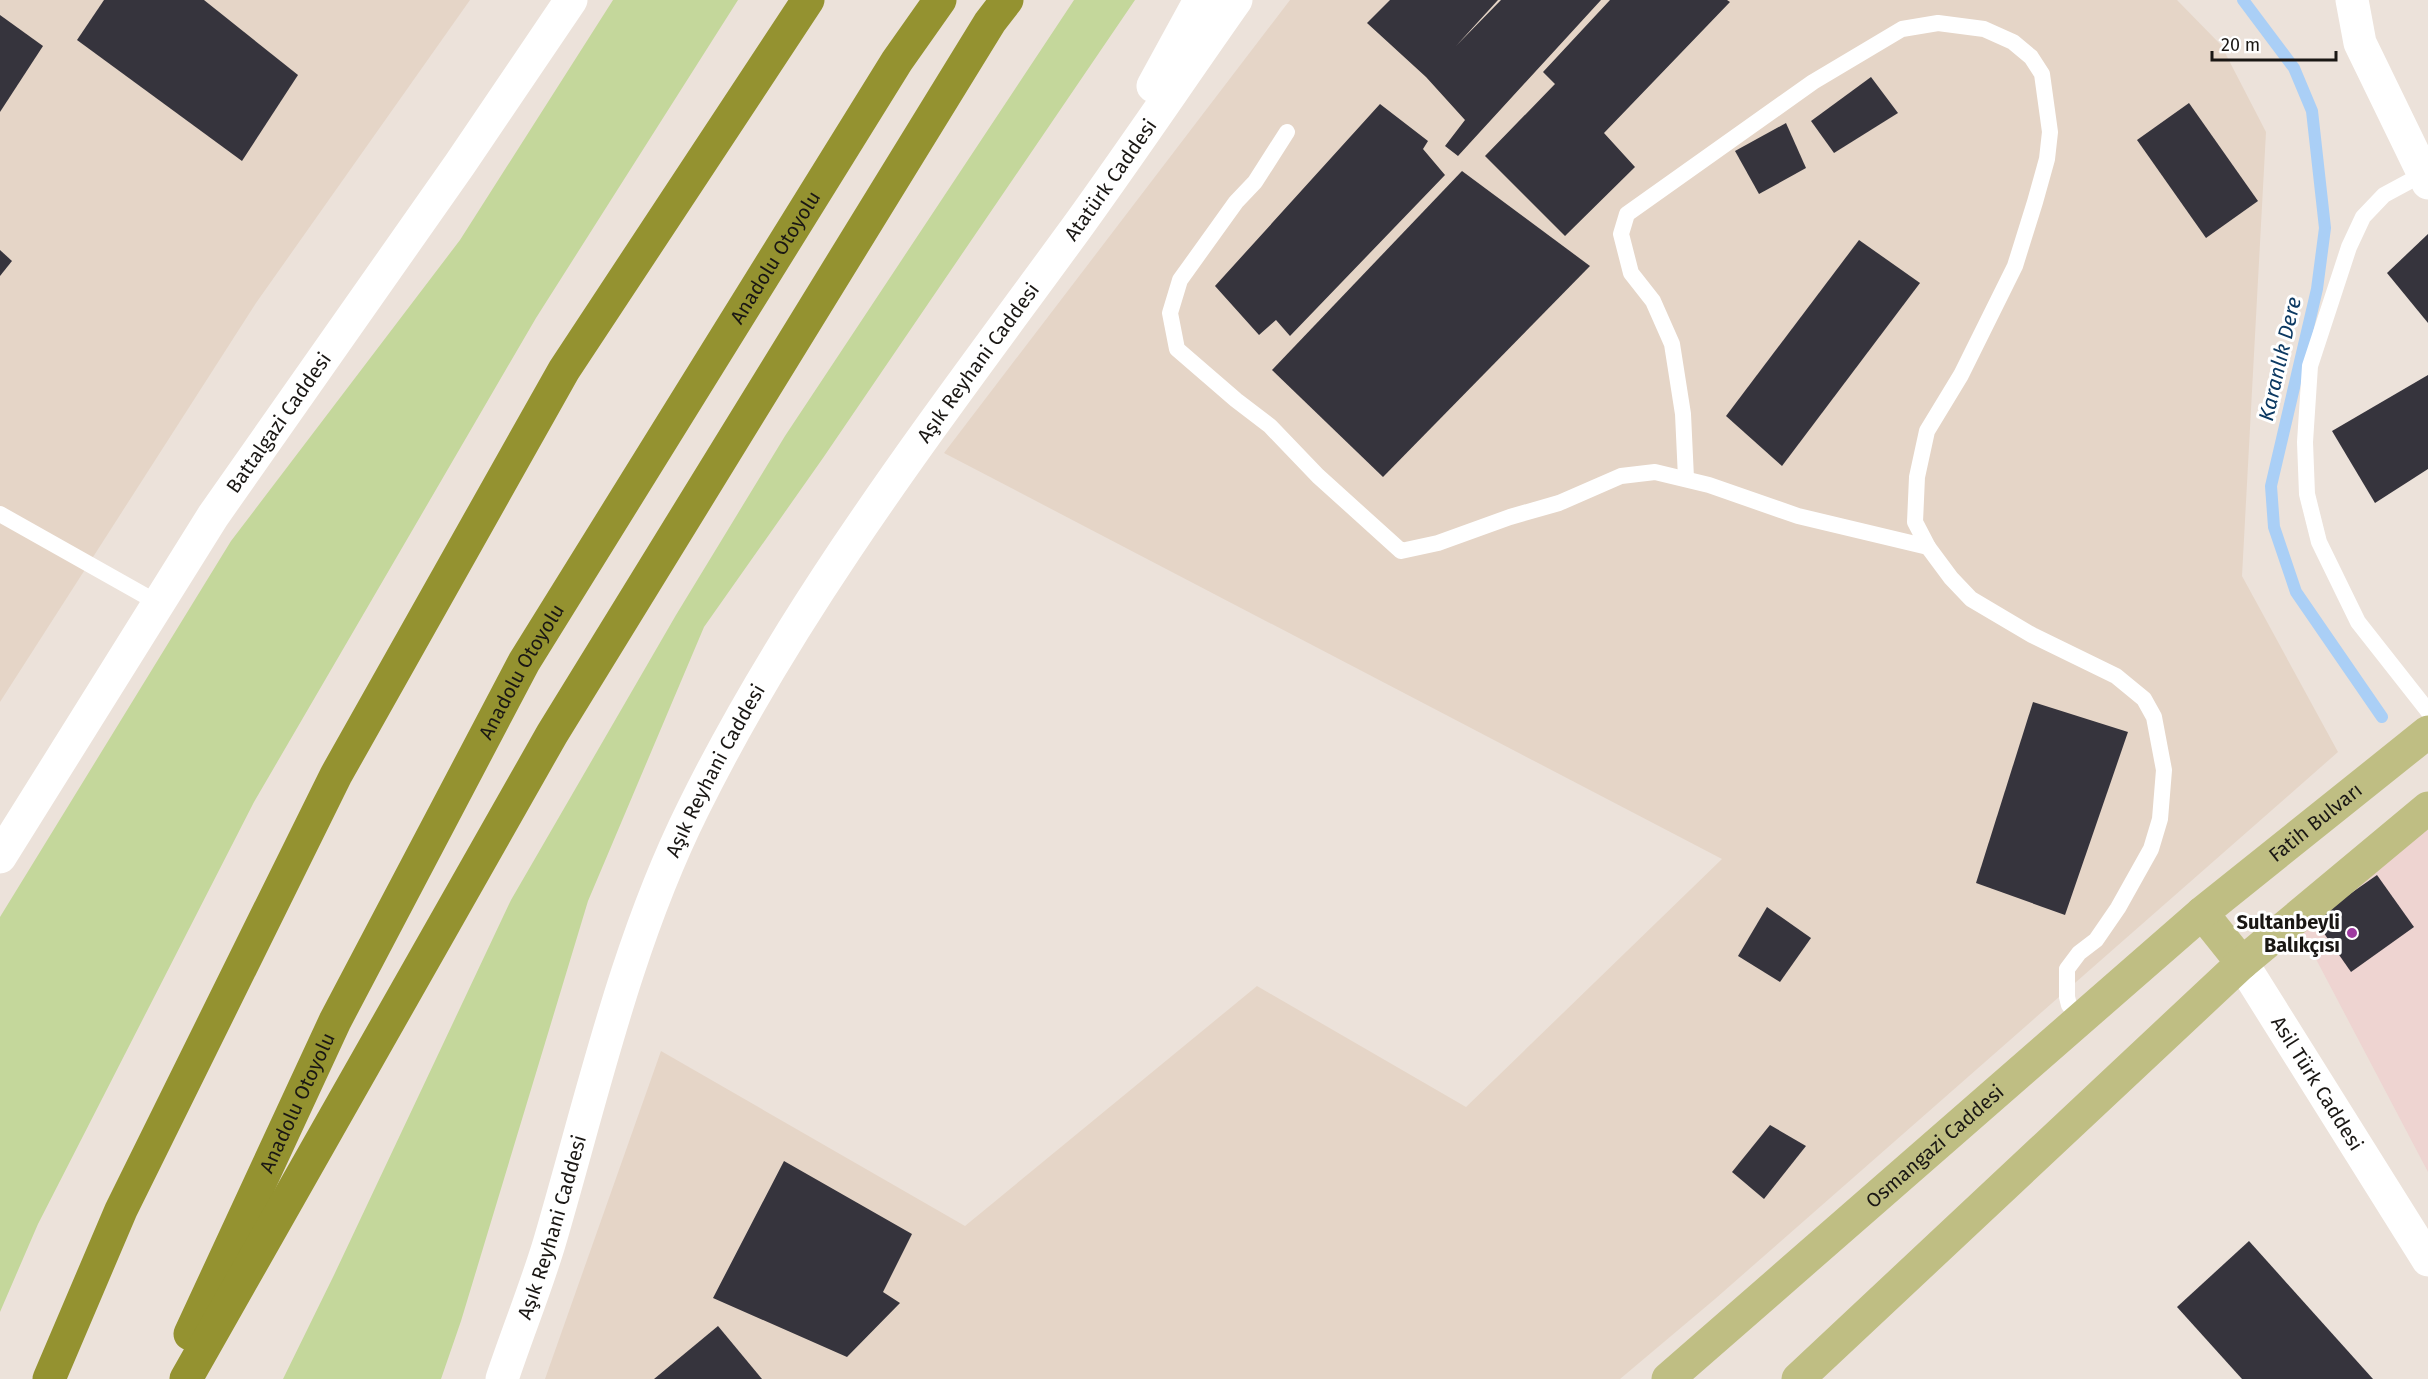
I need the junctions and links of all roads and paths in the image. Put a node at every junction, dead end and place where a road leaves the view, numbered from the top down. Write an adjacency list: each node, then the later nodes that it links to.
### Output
1 (571, 0): 14 (main road, Battalgazi Caddesi)
2 (808, 0): 23 (highway)
3 (940, 0): 24 (highway, Anadolu Otoyolu)
4 (1007, 0): 25 (highway)
5 (1200, 0): 10 (main road, Atatürk Caddesi)
6 (1236, 0): 10 (main road, Atatürk Caddesi)
7 (2352, 0): 9 (main road)
8 (1287, 132): 11 (lane)
9 (2426, 179): 15 (lane)
10 (1073, 232): 26 (main road, Aşık Reyhani Caddesi)
11 (1686, 478): 13 (lane); 13 (lane)
12 (0, 514): 14 (lane)
13 (1928, 547): 21 (lane)
14 (158, 603): 18 (main road, Battalgazi Caddesi)
15 (2428, 711)
16 (2428, 732): 19 (main road, Fatih Bulvarı)
17 (2428, 808): 20 (main road)
18 (0, 856)
19 (2202, 913): 20 (main road, Asil Türk Caddesi); 21 (main road, Osmangazi Caddesi)
20 (2242, 963): 22 (main road, Asil Türk Caddesi); 28 (main road)
21 (2080, 1019): 27 (main road, Osmangazi Caddesi)
22 (2428, 1260)
23 (49, 1379)
24 (169, 1379)
25 (186, 1379)
26 (502, 1379)
27 (1668, 1379)
28 (1798, 1379)

